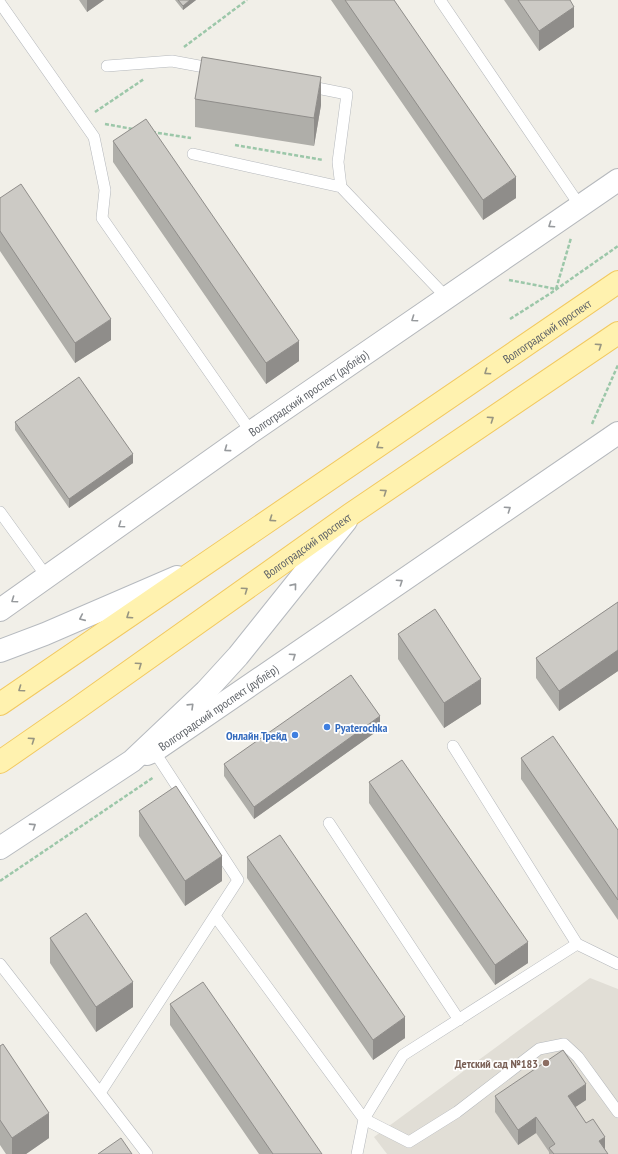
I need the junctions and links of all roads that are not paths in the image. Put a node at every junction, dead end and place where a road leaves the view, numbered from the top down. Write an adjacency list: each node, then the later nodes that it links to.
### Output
1 (440, 0): 9 (lane)
2 (0, 3): 13 (lane)
3 (107, 66): 4 (lane)
4 (225, 71)
5 (294, 84): 8 (lane)
6 (193, 154): 8 (lane)
7 (618, 180): 9 (street, Волгоградский проспект (дублёр))
8 (340, 187): 11 (lane)
9 (580, 206): 11 (street, Волгоградский проспект (дублёр), one-way to 11)
10 (618, 282): 17 (main road, Волгоградский проспект, one-way to 17)
11 (446, 297): 13 (street, Волгоградский проспект (дублёр), one-way to 13)
12 (618, 333): 16 (main road, Волгоградский проспект, one-way to 12)
13 (251, 432): 18 (street, Волгоградский проспект (дублёр), one-way to 18)
14 (618, 433): 23 (street, Волгоградский проспект (дублёр), one-way to 14)
15 (0, 512): 18 (lane)
16 (351, 514): 24 (street, Волгоградский проспект (дублёр), one-way to 16); 25 (main road, Волгоградский проспект, one-way to 16)
17 (207, 563): 20 (street, one-way to 20); 21 (main road, Волгоградский проспект, one-way to 21)
18 (47, 577): 19 (street, Волгоградский проспект (дублёр), one-way to 19)
19 (0, 610)
20 (0, 651)
21 (0, 704)
22 (453, 746): 29 (lane)
23 (154, 751): 24 (street, Волгоградский проспект (дублёр)); 28 (lane)
24 (132, 761): 27 (street, Волгоградский проспект (дублёр), one-way to 24)
25 (0, 762)
26 (329, 823): 32 (lane)
27 (0, 848)
28 (214, 916): 33 (lane); 35 (lane)
29 (577, 944): 31 (lane); 32 (lane)
30 (0, 964): 33 (lane)
31 (618, 964)
32 (459, 1020): 35 (lane)
33 (100, 1093): 36 (lane)
34 (618, 1112): 35 (lane)
35 (364, 1119): 37 (lane)
36 (147, 1154)
37 (357, 1154)

